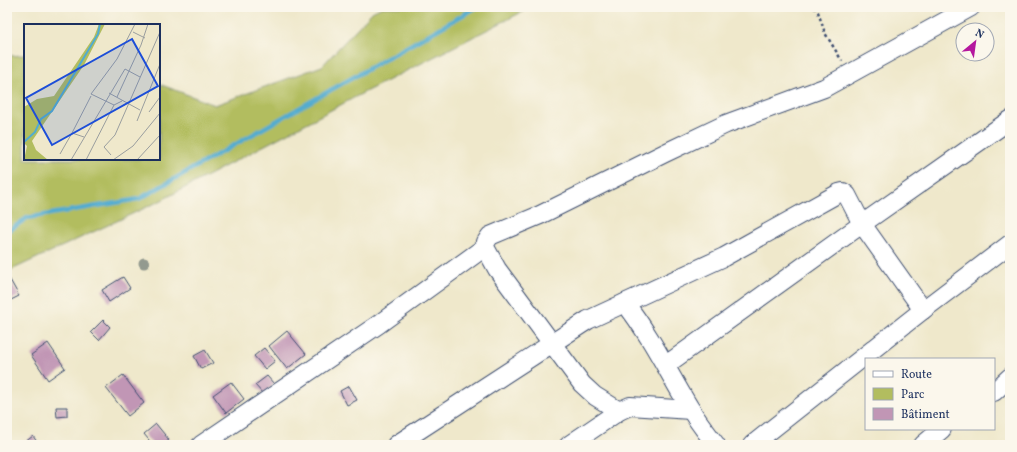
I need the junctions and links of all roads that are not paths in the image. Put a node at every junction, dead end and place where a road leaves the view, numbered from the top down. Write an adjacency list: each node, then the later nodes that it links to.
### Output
1 (971, 7): 5 (street)
2 (1010, 120): 3 (street)
3 (862, 224): 6 (street); 7 (street); 9 (street)
4 (1010, 244): 7 (street)
5 (485, 247): 8 (street); 15 (street)
6 (625, 303): 8 (street); 9 (street)
7 (923, 310): 19 (street)
8 (553, 344): 13 (street); 16 (street)
9 (666, 365): 12 (street)
10 (1010, 377): 11 (street)
11 (995, 391)
12 (691, 410): 13 (street); 18 (street)
13 (619, 411): 17 (street)
14 (941, 430): 20 (street)
15 (201, 445)
16 (396, 445)
17 (569, 445)
18 (716, 445)
19 (752, 445)
20 (923, 445)

